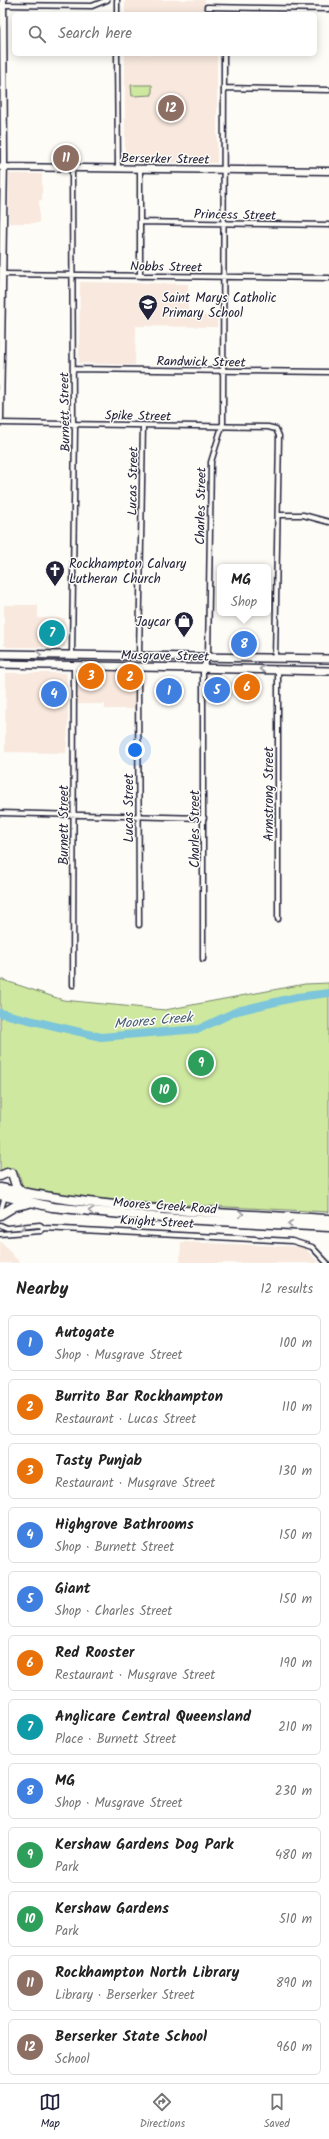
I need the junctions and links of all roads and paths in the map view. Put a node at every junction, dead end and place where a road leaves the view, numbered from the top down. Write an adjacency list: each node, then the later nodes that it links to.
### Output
1 (107, 0): 3 (street)
2 (117, 0): 7 (street)
3 (2, 4): 13 (street)
4 (207, 7): 5 (street)
5 (224, 8): 6 (street); 8 (street)
6 (329, 9)
7 (117, 12)
8 (224, 12)
9 (117, 56): 15 (street)
10 (224, 56): 11 (street, Charles Street)
11 (224, 88): 12 (street); 17 (street, Charles Street)
12 (329, 90)
13 (2, 167): 14 (street, Berserker Street); 20 (street)
14 (72, 168): 15 (street, Berserker Street); 24 (street, Burnett Street)
15 (118, 169): 16 (street, Berserker Street)
16 (140, 169): 17 (street, Berserker Street); 19 (street)
17 (223, 170): 18 (street, Berserker Street); 21 (street, Charles Street)
18 (329, 172)
19 (140, 222): 21 (street, Princess Street); 25 (street)
20 (1, 224): 23 (street)
21 (223, 224): 22 (street, Princess Street); 26 (street, Charles Street)
22 (329, 225)
23 (2, 274): 24 (street, Nobbs Street); 31 (street)
24 (72, 274): 25 (street, Nobbs Street); 28 (street, Burnett Street)
25 (140, 276): 26 (street, Nobbs Street)
26 (223, 277): 27 (street, Nobbs Street); 29 (street, Charles Street)
27 (329, 278)
28 (73, 369): 29 (street, Randwick Street); 33 (street, Burnett Street)
29 (223, 372): 30 (street, Randwick Street); 35 (street, Charles Street)
30 (329, 372)
31 (0, 419)
32 (0, 424): 33 (street, Spike Street)
33 (74, 424): 34 (street, Spike Street); 39 (street, Burnett Street)
34 (143, 426): 35 (street, Spike Street); 40 (street, Lucas Street)
35 (221, 427): 36 (street, Spike Street); 41 (street, Charles Street)
36 (278, 515): 37 (street); 42 (street)
37 (329, 522)
38 (0, 654): 39 (main road, Musgrave Street, one-way to 39)
39 (72, 656): 40 (main road, Musgrave Street)
40 (139, 656): 41 (main road, Musgrave Street)
41 (208, 657): 42 (main road, Musgrave Street); 47 (street, Charles Street)
42 (275, 658): 43 (main road, Musgrave Street)
43 (329, 659)
44 (0, 664): 45 (main road, Musgrave Street)
45 (74, 665): 46 (main road, Musgrave Street); 51 (street, Burnett Street)
46 (138, 666): 47 (main road, Musgrave Street); 52 (street, Lucas Street)
47 (203, 668): 48 (main road, Musgrave Street, one-way to 47); 53 (street, Charles Street)
48 (278, 669): 49 (main road, Musgrave Street); 54 (street, Armstrong Street)
49 (329, 671)
50 (0, 813): 51 (street)
51 (73, 815): 52 (street); 57 (street, Burnett Street)
52 (138, 817): 53 (street); 55 (street, Lucas Street)
53 (204, 818): 56 (street, Charles Street)
54 (278, 919)
55 (139, 925)
56 (203, 959)
57 (73, 985)
58 (6, 1174): 60 (highway)
59 (2, 1192): 60 (highway, Moores Creek Road); 61 (highway, Moores Creek Road); 62 (street)
60 (22, 1192): 63 (highway, Moores Creek Road, one-way to 63)
61 (32, 1202): 62 (highway); 65 (highway, Moores Creek Road, one-way to 61)
62 (0, 1215)
63 (329, 1219)
64 (0, 1225): 66 (street, Knight Street, one-way to 66)
65 (329, 1227)
66 (44, 1228): 67 (street, Knight Street); 68 (street, Knight Street)
67 (0, 1234)
68 (327, 1263)

